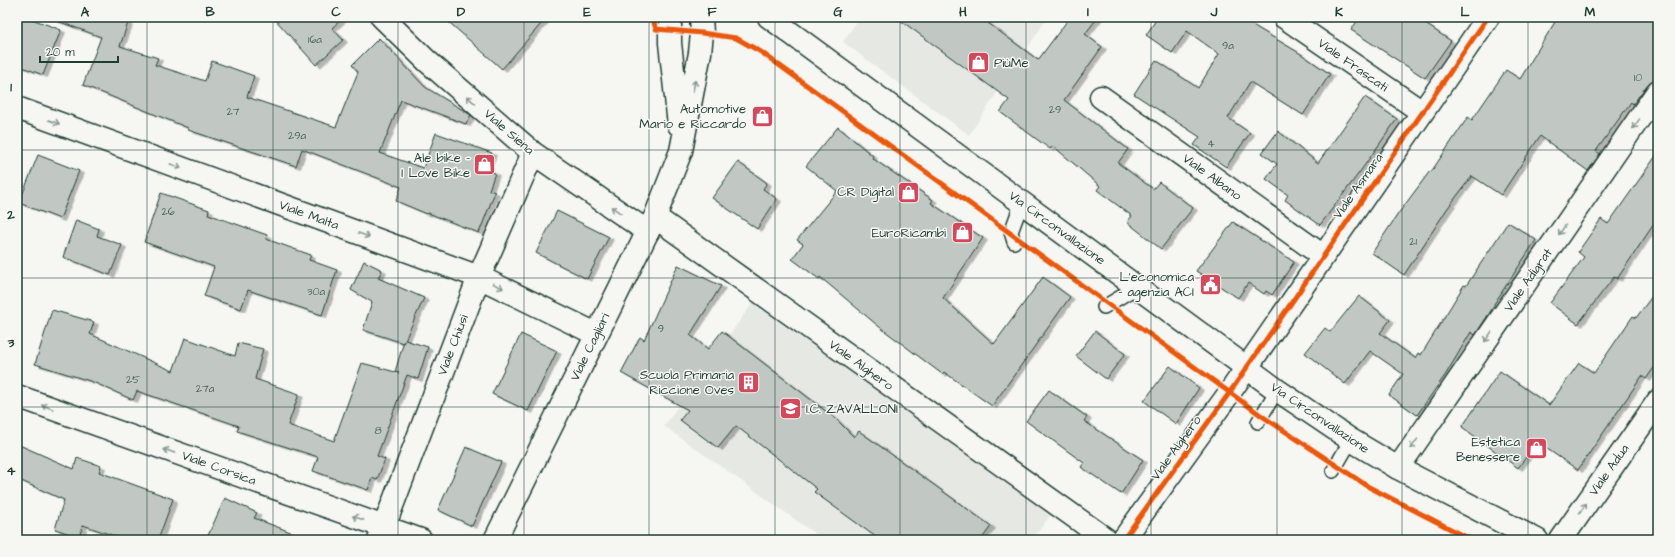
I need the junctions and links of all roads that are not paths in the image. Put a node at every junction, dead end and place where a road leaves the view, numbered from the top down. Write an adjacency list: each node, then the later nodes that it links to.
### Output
1 (382, 17): 12 (street, Viale Siena, one-way to 1)
2 (670, 17): 11 (street, Viale Cagliari)
3 (701, 17): 11 (street, Viale Cagliari, one-way to 3)
4 (769, 17): 13 (street, Via Circonvallazione)
5 (1284, 17): 10 (street, Viale Frascati)
6 (1488, 17): 10 (street, Viale Asmara)
7 (1658, 91): 27 (street, Viale Adigrat, one-way to 27)
8 (1101, 97): 16 (street, Viale Albano)
9 (17, 108): 17 (street, Viale Malta, one-way to 17)
10 (1422, 112): 16 (street, Viale Asmara)
11 (681, 151): 14 (street, Viale Cagliari)
12 (532, 153): 14 (street, Viale Siena, one-way to 12); 17 (street, Viale Chiusi)
13 (1022, 202): 15 (lane); 18 (street, Via Circonvallazione)
14 (652, 225): 20 (street, Viale Cagliari); 33 (street, Viale Alghero)
15 (1014, 242)
16 (1323, 256): 21 (street, Viale Asmara)
17 (479, 277): 20 (street, Viale Malta, one-way to 20); 29 (street, Viale Chiusi)
18 (1137, 287): 19 (lane); 21 (street, Via Circonvallazione)
19 (1104, 306)
20 (596, 334): 32 (street, Viale Cagliari)
21 (1246, 367): 22 (street, Via Circonvallazione); 34 (street, Viale Alghero)
22 (1277, 390): 25 (lane); 26 (street, Via Circonvallazione)
23 (17, 396): 29 (street, Viale Corsica, one-way to 23)
24 (1658, 401): 35 (street, Viale Adua, one-way to 24)
25 (1258, 422)
26 (1351, 440): 27 (street, Via Circonvallazione); 28 (lane)
27 (1398, 468): 30 (street, Via Circonvallazione)
28 (1333, 471)
29 (381, 533): 31 (street, Viale Corsica)
30 (1534, 539)
31 (421, 540)
32 (495, 540)
33 (1106, 540)
34 (1123, 540)
35 (1561, 540)

